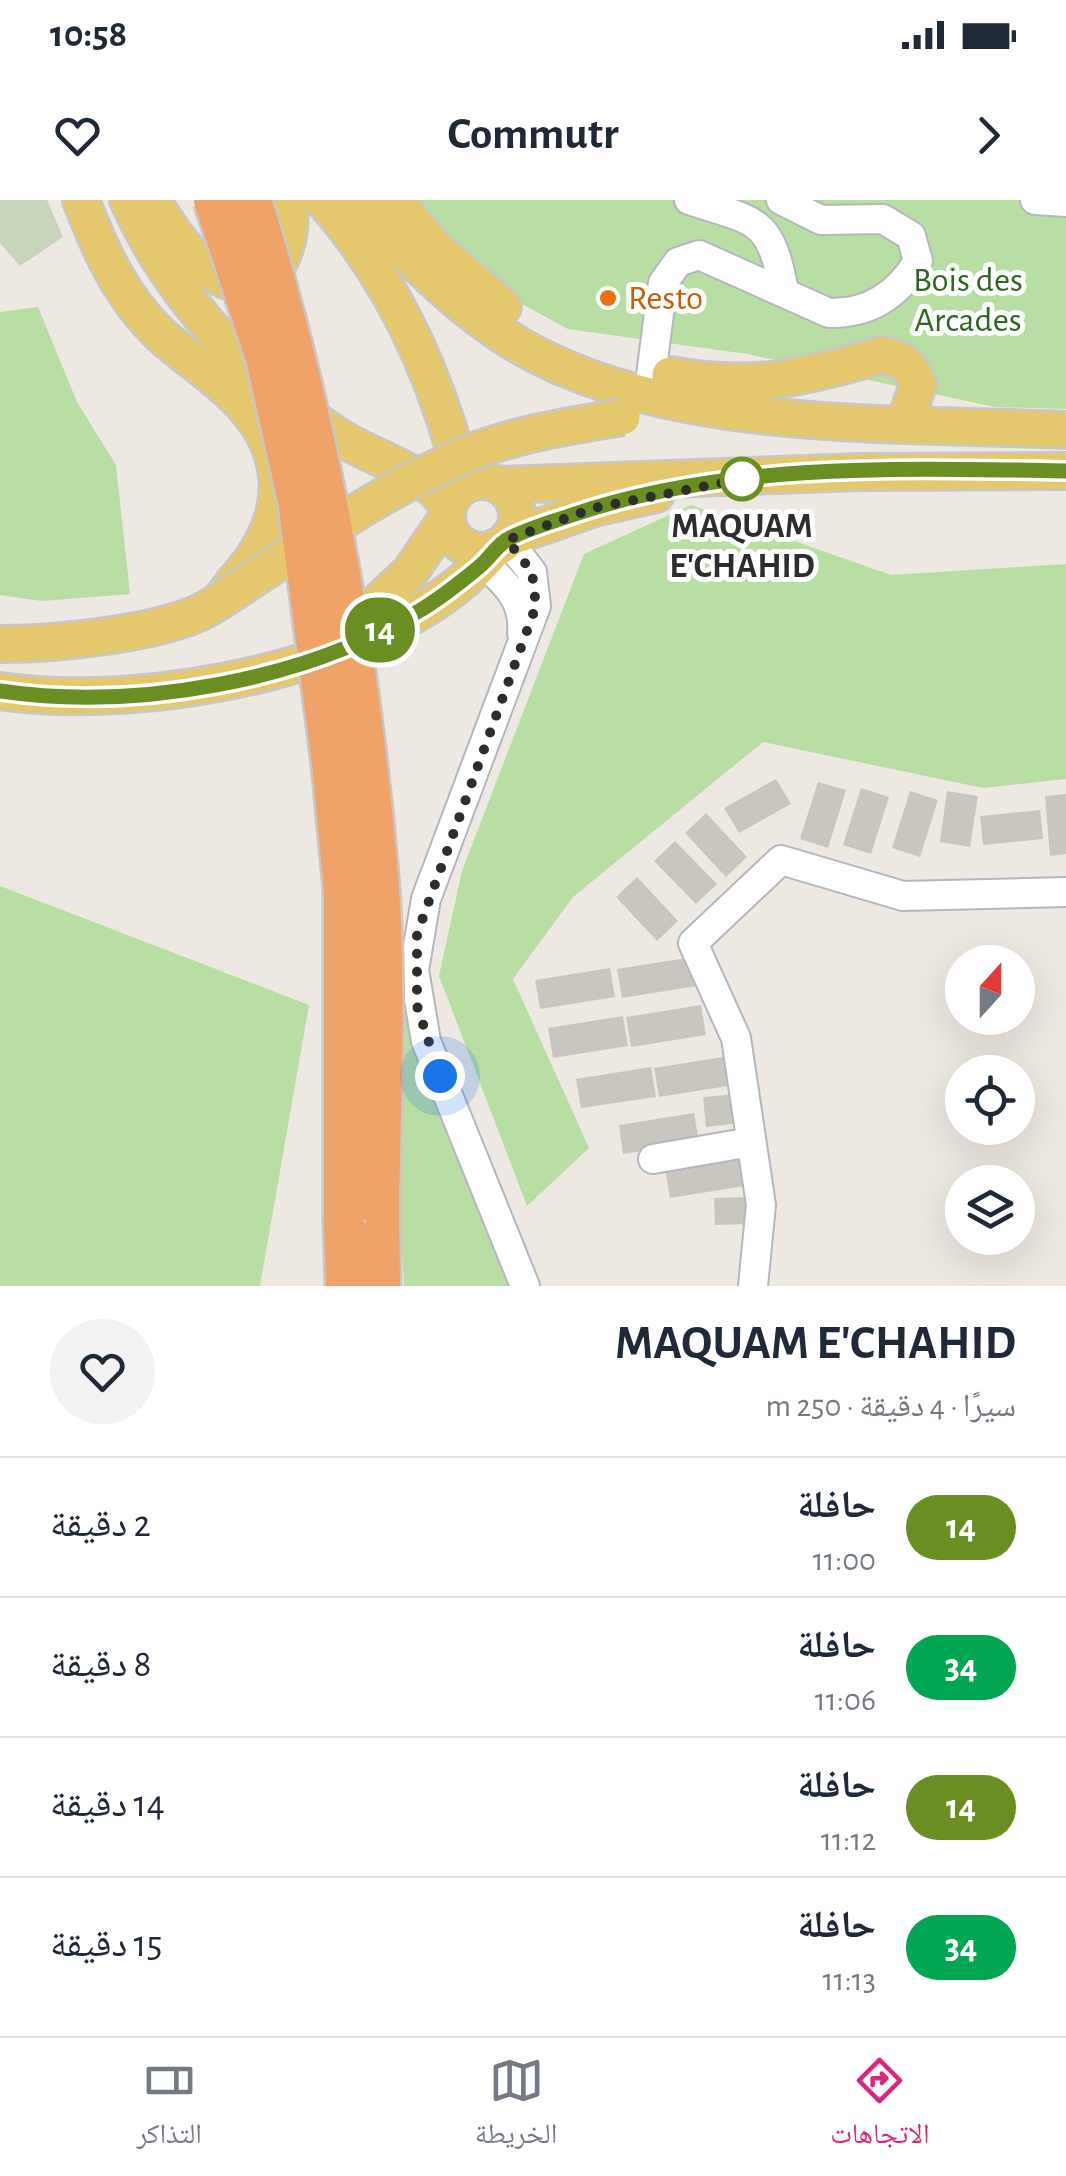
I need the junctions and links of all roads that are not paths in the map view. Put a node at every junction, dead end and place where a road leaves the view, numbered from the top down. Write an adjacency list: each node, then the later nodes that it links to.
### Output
1 (81, 200): 23 (main road, bridge)
2 (128, 200): 21 (main road)
3 (152, 200): 6 (main road)
4 (214, 200): 30 (highway, bridge)
5 (251, 200): 30 (highway, bridge)
6 (288, 200)
7 (323, 200): 21 (main road)
8 (357, 200): 16 (main road)
9 (395, 200): 15 (main road)
10 (689, 200): 14 (street)
11 (781, 200): 14 (street)
12 (1035, 200): 13 (street)
13 (1066, 202)
14 (784, 291): 15 (street)
15 (651, 375): 17 (main road)
16 (816, 422): 17 (main road); 23 (main road, bridge)
17 (904, 423): 18 (main road)
18 (1066, 430)
19 (1066, 472): 20 (main road)
20 (720, 480): 21 (main road); 22 (main road)
21 (464, 499): 22 (main road); 22 (main road); 25 (main road)
22 (493, 547): 25 (main road); 33 (street)
23 (215, 604): 24 (main road)
24 (0, 644)
25 (326, 652): 26 (main road)
26 (0, 691)
27 (1066, 892): 28 (street)
28 (751, 1142): 29 (street); 34 (street)
29 (653, 1159)
30 (362, 1214): 31 (highway); 32 (highway)
31 (346, 1286)
32 (380, 1286)
33 (525, 1286)
34 (753, 1286)

